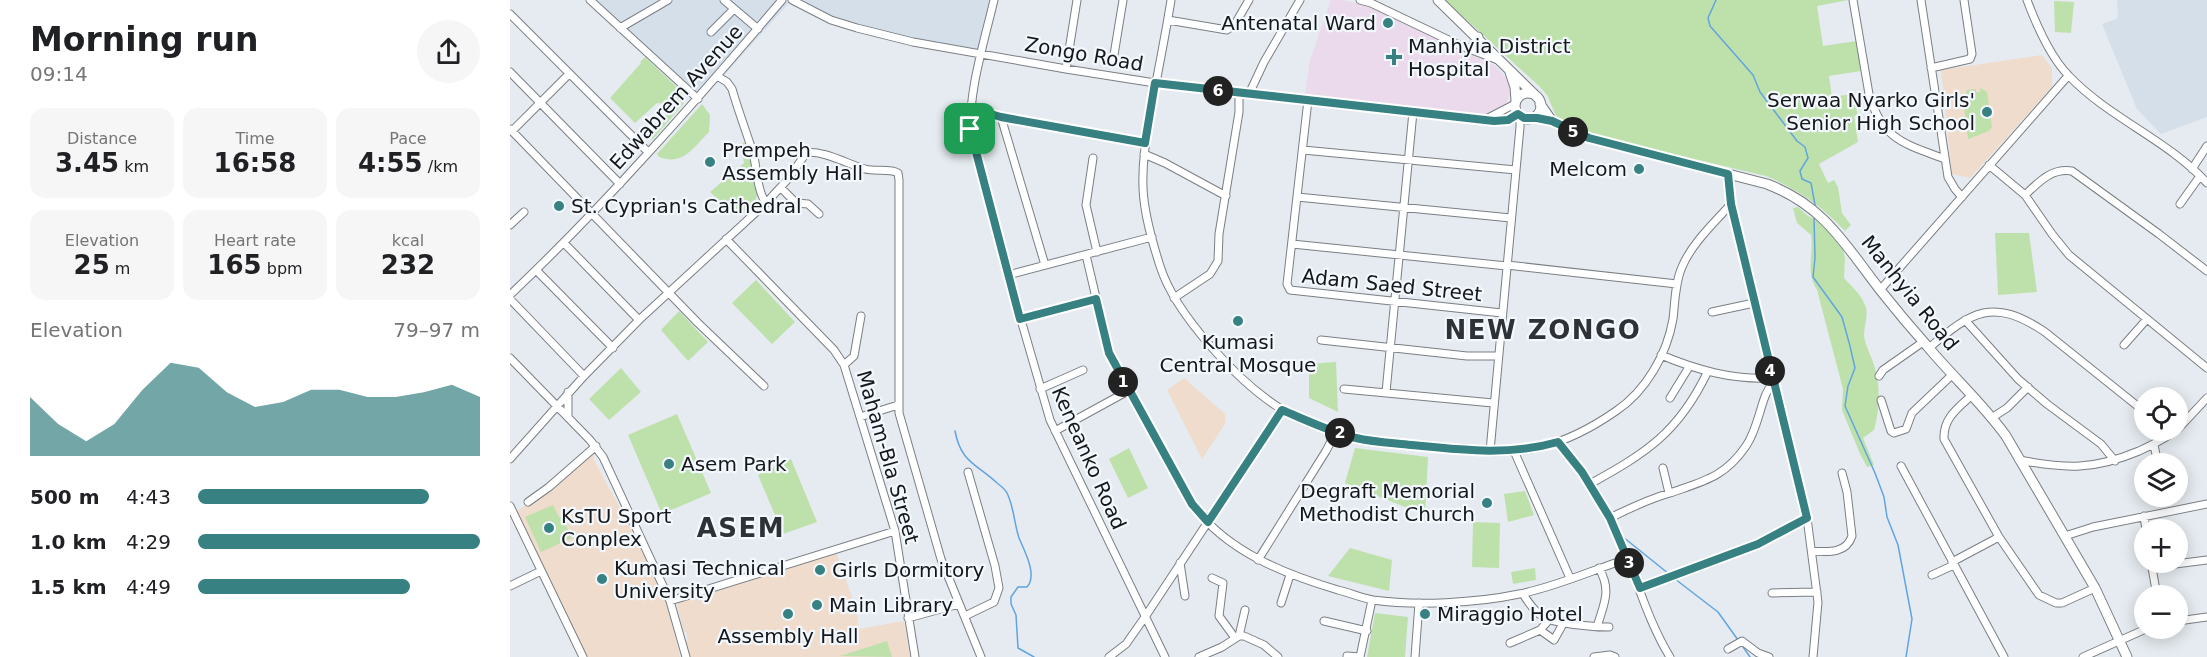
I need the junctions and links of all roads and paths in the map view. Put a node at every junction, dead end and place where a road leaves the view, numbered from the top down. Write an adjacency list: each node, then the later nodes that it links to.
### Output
1 (590, 0): 21 (street)
2 (668, 0): 21 (street)
3 (724, 0): 18 (street)
4 (782, 0): 22 (street, Edwabrem Avenue)
5 (792, 0): 26 (street, Zongo Road)
6 (994, 0): 26 (street, Keneanko Road)
7 (1077, 0): 30 (street)
8 (1123, 0): 27 (street)
9 (1171, 0): 20 (street)
10 (1248, 0): 20 (street)
11 (1300, 0): 37 (street)
12 (1360, 0): 25 (street)
13 (1438, 0): 24 (main road)
14 (1853, 0): 56 (street)
15 (1921, 0): 29 (street)
16 (1964, 0): 29 (street)
17 (2027, 0): 34 (street)
18 (734, 9): 22 (street); 23 (street)
19 (510, 14): 32 (street)
20 (1168, 20): 35 (street)
21 (620, 28): 38 (street)
22 (758, 29): 33 (street, Edwabrem Avenue)
23 (711, 32)
24 (1478, 37): 25 (main road); 28 (main road)
25 (1469, 49): 28 (street)
26 (982, 53): 30 (street, Zongo Road); 43 (street, Keneanko Road)
27 (1113, 61)
28 (1504, 64): 40 (main road); 41 (main road)
29 (1931, 68): 56 (street)
30 (1066, 69): 35 (street, Zongo Road)
31 (510, 72): 42 (street)
32 (569, 74): 42 (street); 53 (street)
33 (717, 76): 38 (street, Edwabrem Avenue); 70 (street)
34 (2068, 76): 58 (street); 59 (street)
35 (1155, 83): 36 (street, Zongo Road); 50 (street)
36 (1239, 93): 37 (street, Zongo Road); 67 (street)
37 (1249, 94): 39 (street, Zongo Road)
38 (698, 99): 53 (street, Edwabrem Avenue)
39 (1308, 100): 44 (street, Zongo Road); 52 (street)
40 (1539, 101): 41 (main road); 45 (main road); 48 (main road)
41 (1516, 102): 45 (main road); 47 (street)
42 (541, 103): 49 (street); 64 (street)
43 (970, 108): 46 (street); 90 (street, Keneanko Road)
44 (1413, 112): 47 (street, Zongo Road); 57 (street)
45 (1524, 116): 47 (street, Zongo Road); 48 (main road, Manhyia Road); 60 (street)
46 (1001, 117): 50 (street); 86 (street)
47 (1486, 120)
48 (1552, 121): 61 (main road, Manhyia Road)
49 (511, 130): 75 (street)
50 (1145, 143): 54 (street)
51 (2207, 146): 59 (street)
52 (1303, 150): 57 (street); 68 (street)
53 (648, 152): 64 (street, Edwabrem Avenue)
54 (1144, 154): 67 (street); 79 (street)
55 (1093, 158): 83 (street)
56 (1945, 159): 69 (street)
57 (1409, 161): 60 (street); 73 (street)
58 (1989, 165): 66 (street); 69 (street)
59 (2192, 169): 62 (street)
60 (1516, 170): 77 (street)
61 (1728, 174): 71 (street); 92 (main road, Manhyia Road)
62 (2200, 176): 63 (street); 72 (street)
63 (2207, 183)
64 (620, 184): 75 (street, Edwabrem Avenue)
65 (781, 188): 70 (street); 76 (street); 137 (street)
66 (2025, 195): 89 (street); 103 (street)
67 (1226, 196): 95 (street)
68 (1297, 197): 73 (street); 82 (street)
69 (1962, 197): 92 (street)
70 (766, 203): 80 (street)
71 (1731, 204): 91 (street); 98 (street)
72 (2180, 204)
73 (1404, 206): 77 (street); 85 (street)
74 (524, 212): 78 (street)
75 (593, 214): 81 (street, Edwabrem Avenue); 93 (street)
76 (819, 214)
77 (1512, 218): 87 (street)
78 (510, 225)
79 (1152, 237): 83 (street); 95 (street)
80 (726, 239): 93 (street); 114 (street, Maham-Bla Street)
81 (564, 243): 88 (street, Edwabrem Avenue); 104 (street)
82 (1292, 244): 85 (street); 97 (street, Adam Saed Street)
83 (1097, 252): 84 (street)
84 (1086, 255): 86 (street); 96 (street)
85 (1400, 256): 87 (street); 97 (street)
86 (1045, 265): 90 (street)
87 (1507, 265): 91 (street); 100 (street)
88 (536, 270): 94 (street, Edwabrem Avenue); 109 (street)
89 (2207, 271)
90 (1008, 275): 102 (street, Keneanko Road)
91 (1677, 284): 111 (street)
92 (1880, 290): 107 (main road, Manhyia Road)
93 (669, 293): 104 (street); 123 (street)
94 (510, 297): 120 (street)
95 (1174, 297): 138 (street)
96 (1096, 299): 102 (street); 127 (street)
97 (1395, 301): 100 (street, Adam Saed Street); 110 (street)
98 (1754, 303): 99 (street); 122 (street)
99 (1712, 312)
100 (1502, 314): 112 (street)
101 (861, 316): 114 (street)
102 (1020, 319): 125 (street, Keneanko Road)
103 (2147, 319): 108 (street); 116 (street)
104 (639, 320): 109 (street)
105 (1965, 320): 107 (street); 124 (street); 135 (street)
106 (1321, 340): 110 (street)
107 (1926, 345): 119 (main road, Manhyia Road); 121 (street)
108 (2124, 345)
109 (613, 348): 120 (street)
110 (1391, 348): 112 (street); 129 (street)
111 (1661, 355): 115 (street); 146 (street)
112 (1498, 356): 134 (street)
113 (510, 358): 136 (street)
114 (844, 365): 140 (street, Maham-Bla Street)
115 (1689, 367): 118 (street); 131 (street)
116 (2207, 368)
117 (1083, 370): 125 (street)
118 (1707, 373): 122 (street); 159 (street)
119 (1953, 374): 130 (main road, Manhyia Road); 132 (street)
120 (584, 376): 128 (street)
121 (1879, 376)
122 (1772, 380): 160 (street); 166 (street)
123 (764, 386)
124 (2028, 387): 141 (street); 154 (street)
125 (1040, 389): 143 (street, Keneanko Road)
126 (1344, 389): 129 (street)
127 (1128, 391): 143 (street); 168 (street)
128 (568, 392): 136 (street); 139 (street)
129 (1386, 392): 134 (street)
130 (1972, 395): 141 (main road, Manhyia Road); 171 (street)
131 (1670, 398)
132 (1881, 400)
133 (2206, 402): 142 (street)
134 (1493, 403): 150 (street)
135 (2134, 403)
136 (556, 404): 139 (street); 152 (street)
137 (898, 405): 140 (street); 196 (street)
138 (1282, 410): 144 (street); 168 (street)
139 (568, 416): 148 (street)
140 (860, 417): 169 (street, Maham-Bla Street)
141 (1993, 417): 153 (main road, Manhyia Road)
142 (2188, 417)
143 (1055, 431): 199 (street, Keneanko Road)
144 (1336, 432): 150 (street); 174 (street)
145 (2159, 441): 147 (street)
146 (1558, 442): 149 (street); 159 (street)
147 (2154, 445): 151 (street); 154 (street)
148 (596, 446): 161 (street); 193 (street)
149 (1514, 451): 150 (street); 184 (street)
150 (1490, 452)
151 (2156, 453)
152 (510, 459)
153 (2019, 460): 154 (street); 170 (main road, Manhyia Road)
154 (2115, 461)
155 (1901, 466): 178 (street)
156 (1663, 468): 160 (street)
157 (968, 472): 198 (street)
158 (1842, 473): 172 (street)
159 (1590, 484): 165 (street)
160 (1670, 493): 165 (street)
161 (528, 502)
162 (2207, 504): 164 (street)
163 (510, 506): 180 (street)
164 (2144, 516): 167 (street); 170 (street)
165 (1610, 518): 173 (street)
166 (1807, 518): 172 (street); 186 (street)
167 (2144, 519)
168 (1208, 522): 174 (street); 177 (street)
169 (895, 531): 193 (street); 201 (street, Maham-Bla Street)
170 (2065, 536): 187 (main road, Manhyia Road)
171 (2000, 537): 178 (street); 187 (street)
172 (1812, 551): 188 (street)
173 (1627, 559): 179 (street); 186 (street)
174 (1258, 560): 181 (street)
175 (2207, 560): 176 (street)
176 (2188, 562)
177 (1180, 563): 191 (street); 199 (street)
178 (1953, 563): 182 (street); 231 (street)
179 (1599, 568): 184 (street); 206 (street)
180 (541, 571): 185 (street); 216 (street)
181 (1290, 575): 192 (street); 194 (street)
182 (1932, 575)
183 (1212, 578): 211 (street)
184 (1570, 578): 190 (street)
185 (510, 586)
186 (1640, 588): 228 (street)
187 (2095, 588): 212 (main road, Manhyia Road)
188 (1816, 592): 189 (street); 230 (street)
189 (1772, 593)
190 (1523, 594): 195 (street); 202 (street)
191 (1185, 596)
192 (1372, 600): 195 (street); 209 (street)
193 (670, 602): 217 (street)
194 (1281, 603)
195 (1419, 603): 225 (street)
196 (959, 604): 198 (street); 201 (street)
197 (1245, 610): 211 (street)
198 (964, 616): 219 (street)
199 (1145, 617): 220 (street); 221 (street, Keneanko Road)
200 (2207, 617): 203 (street)
201 (909, 618): 218 (street, Maham-Bla Street)
202 (1550, 619): 205 (street); 208 (street)
203 (2188, 620)
204 (1324, 621): 209 (street)
205 (1564, 622): 206 (street); 208 (street)
206 (1597, 627): 207 (street)
207 (1609, 627)
208 (1540, 630): 213 (street)
209 (1366, 632): 224 (street)
210 (2134, 635): 212 (street)
211 (1237, 637): 222 (street); 223 (street)
212 (2121, 642): 232 (street); 233 (main road, Manhyia Road)
213 (1510, 643)
214 (1728, 649): 229 (street)
215 (1347, 656): 224 (street)
216 (583, 657)
217 (687, 657)
218 (915, 657)
219 (981, 657)
220 (1109, 657)
221 (1165, 657)
222 (1199, 657)
223 (1278, 657)
224 (1360, 657)
225 (1415, 657)
226 (1594, 657): 227 (street)
227 (1615, 657)
228 (1670, 657)
229 (1769, 657)
230 (1813, 657)
231 (2004, 657)
232 (2083, 657)
233 (2127, 657)

